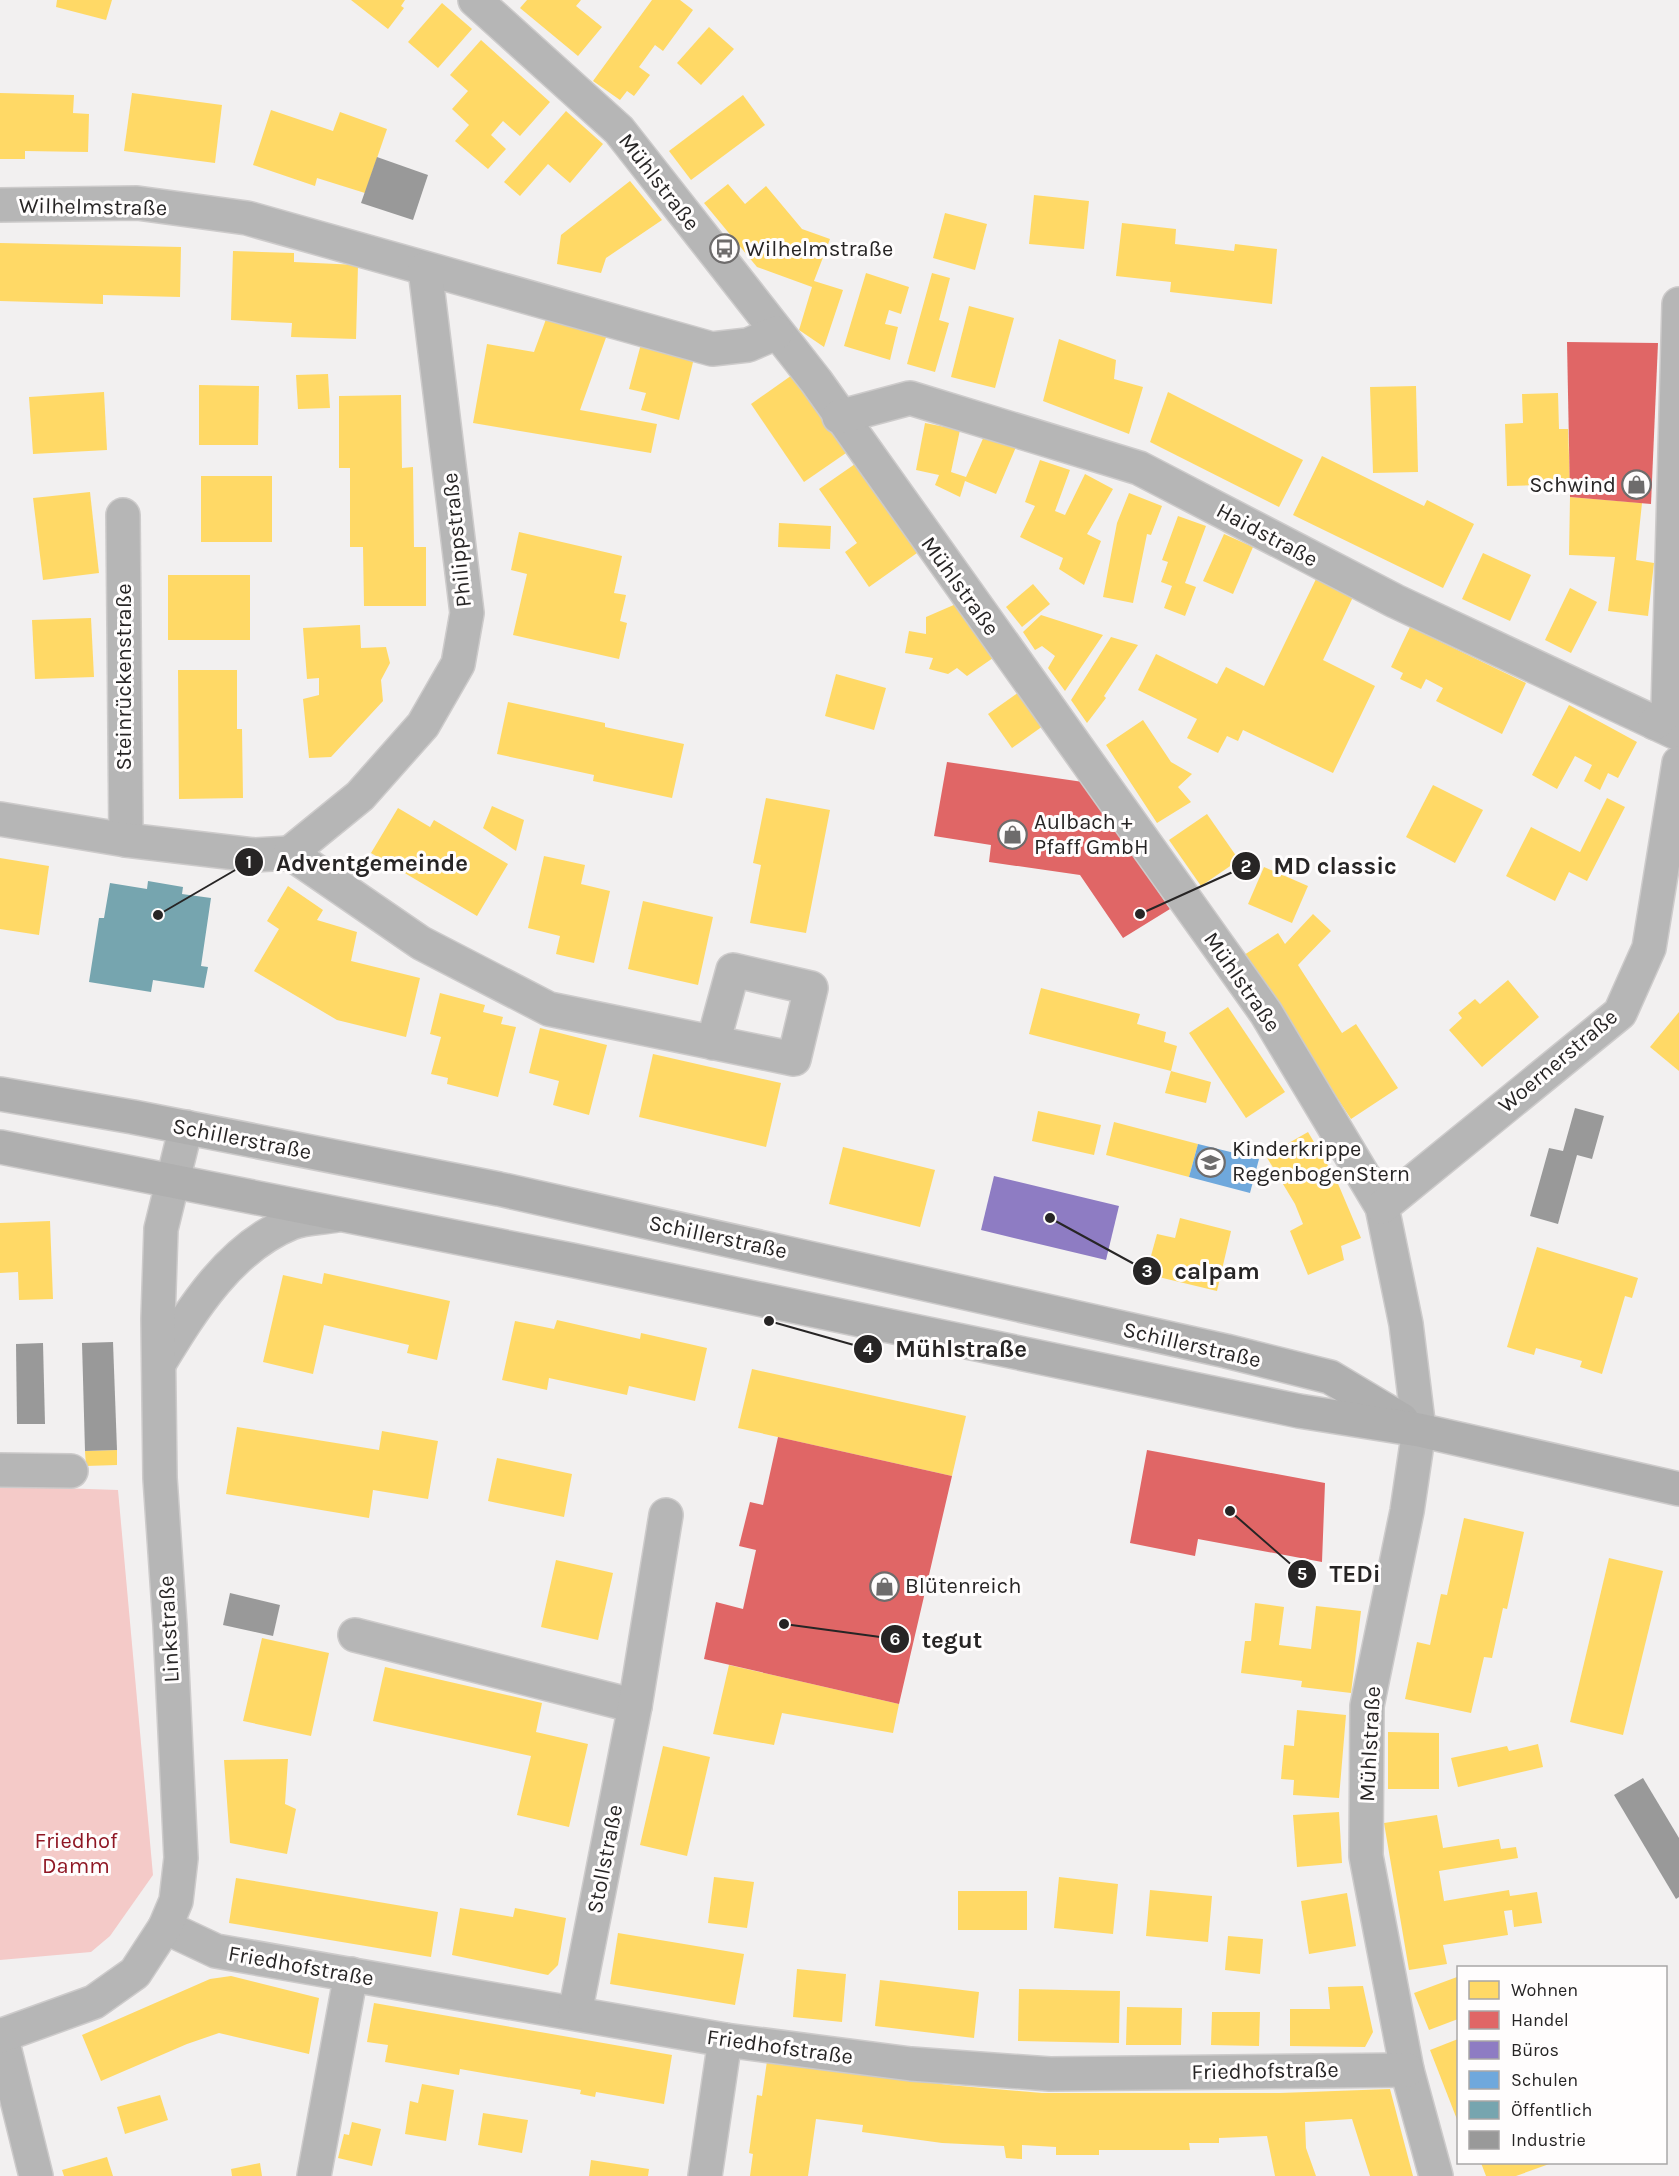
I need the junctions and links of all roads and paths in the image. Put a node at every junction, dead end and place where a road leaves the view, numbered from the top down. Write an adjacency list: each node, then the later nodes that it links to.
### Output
1 (475, 0): 5 (street, Mühlstraße)
2 (0, 205): 3 (street, Wilhelmstraße)
3 (425, 269): 5 (street, Wilhelmstraße); 12 (street, Philippstraße)
4 (1679, 304): 8 (street)
5 (776, 333): 6 (street, Mühlstraße)
6 (839, 417): 8 (street, Haidstraße); 18 (street, Mühlstraße)
7 (123, 515): 11 (street, Steinrückenstraße)
8 (1667, 728)
9 (1679, 763): 18 (street, Woernerstraße)
10 (0, 819): 11 (street)
11 (126, 840): 12 (street)
12 (290, 853): 13 (street)
13 (713, 1043)
14 (0, 1094): 15 (main road, Schillerstraße)
15 (186, 1127): 17 (street, Linkstraße); 21 (main road, Schillerstraße)
16 (0, 1147): 17 (main road, Schillerstraße)
17 (174, 1183): 19 (main road, Schillerstraße); 20 (street, Linkstraße)
18 (1382, 1207): 21 (street, Mühlstraße)
19 (342, 1215): 20 (street); 21 (main road, Schillerstraße)
20 (160, 1362): 28 (street, Linkstraße)
21 (1419, 1430): 24 (main road, Schillerstraße); 33 (street, Mühlstraße)
22 (0, 1470): 23 (street)
23 (71, 1471)
24 (1679, 1489)
25 (666, 1515): 27 (street, Stollstraße)
26 (354, 1635): 27 (street)
27 (635, 1706): 30 (street, Stollstraße)
28 (165, 1928): 29 (street, Friedhofstraße); 31 (street, Linkstraße)
29 (351, 1974): 30 (street, Friedhofstraße); 35 (street)
30 (574, 2013): 32 (street, Friedhofstraße)
31 (1, 2036): 34 (street)
32 (725, 2040): 33 (street, Friedhofstraße); 36 (street)
33 (1407, 2070): 37 (street, Mühlstraße)
34 (36, 2176)
35 (314, 2176)
36 (705, 2176)
37 (1436, 2176)

